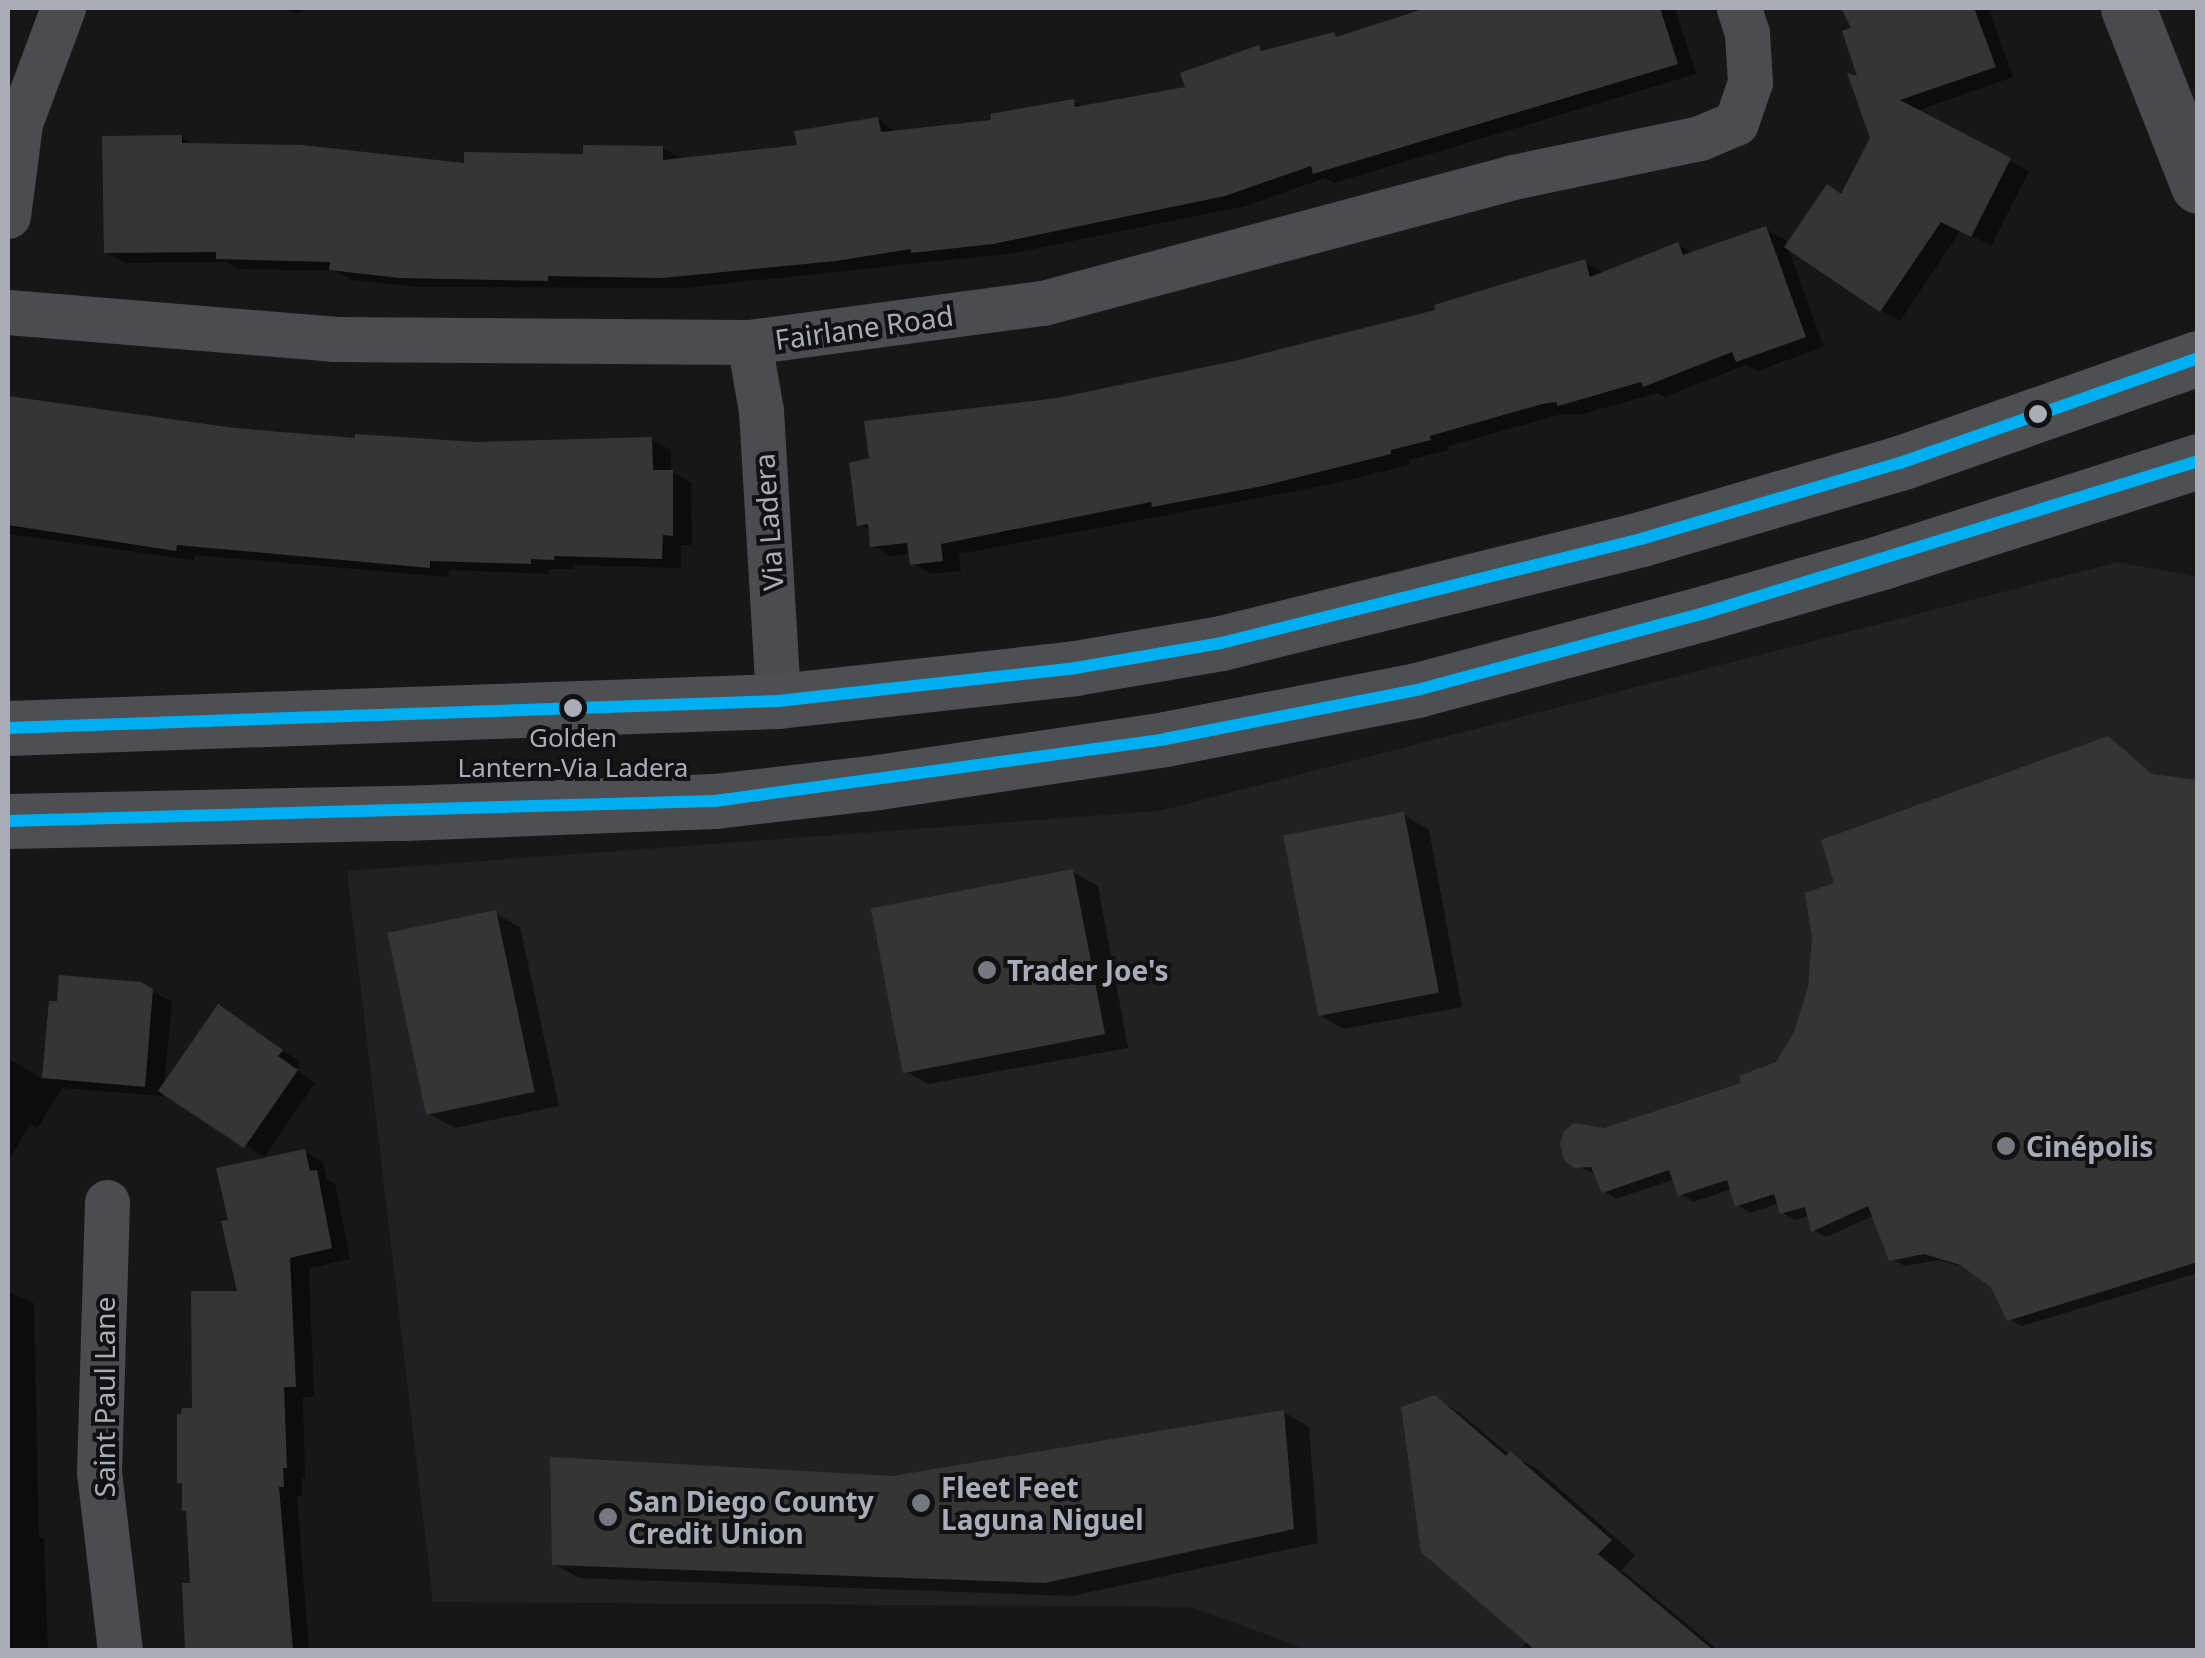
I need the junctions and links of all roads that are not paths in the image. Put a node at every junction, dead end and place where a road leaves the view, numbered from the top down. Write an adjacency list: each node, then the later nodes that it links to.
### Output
1 (64, 8): 5 (street)
2 (1739, 8): 7 (street, Fairlane Road)
3 (2128, 8): 4 (main road)
4 (2198, 186)
5 (8, 216)
6 (8, 312): 7 (street, Fairlane Road)
7 (749, 342): 10 (street, Via Ladera)
8 (2198, 358): 10 (main road)
9 (2198, 460): 12 (main road)
10 (778, 702): 11 (main road)
11 (8, 728)
12 (8, 821)
13 (107, 1202): 14 (street, Saint Paul Lane)
14 (120, 1650)

